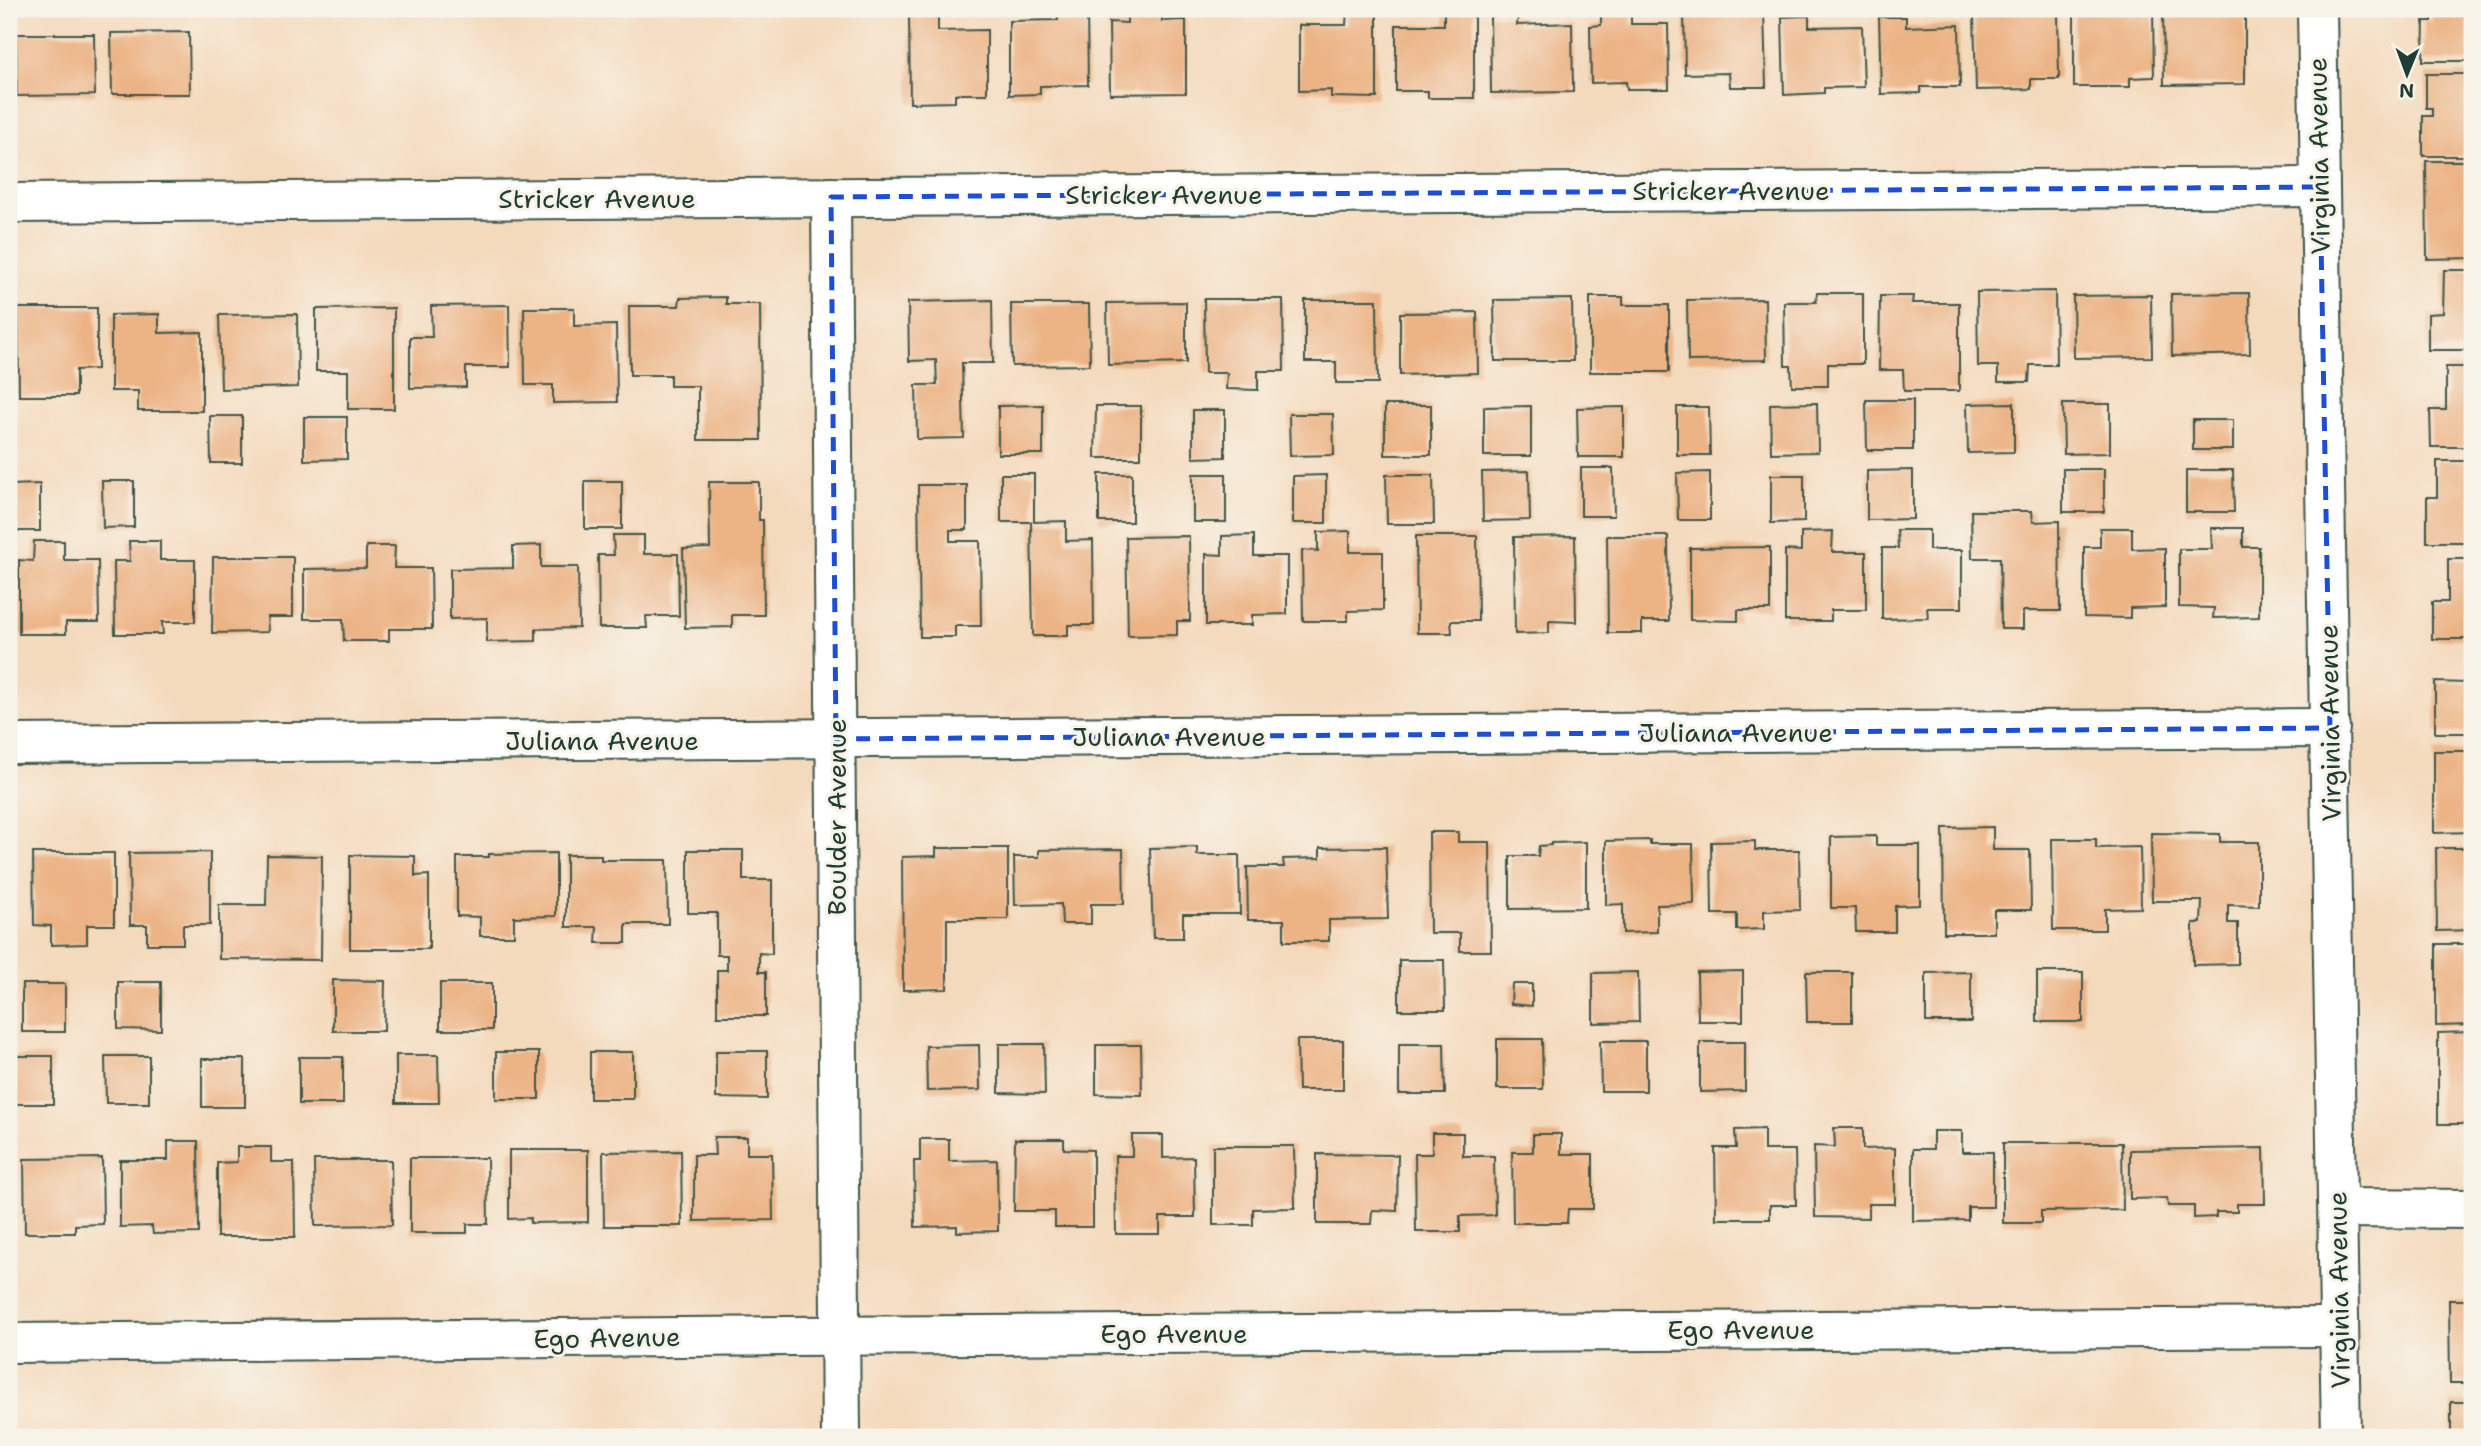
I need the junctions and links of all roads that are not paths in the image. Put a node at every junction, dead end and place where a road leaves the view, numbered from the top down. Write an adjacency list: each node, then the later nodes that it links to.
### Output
1 (2317, 9): 2 (street, Virginia Avenue)
2 (2319, 187): 3 (street, Stricker Avenue); 5 (street, Virginia Avenue)
3 (831, 197): 4 (street, Stricker Avenue); 6 (street, Boulder Avenue)
4 (9, 203)
5 (2330, 728): 6 (street, Juliana Avenue); 8 (street, Virginia Avenue)
6 (836, 739): 7 (street, Juliana Avenue); 11 (street, Boulder Avenue)
7 (9, 744)
8 (2338, 1208): 9 (street); 10 (street, Virginia Avenue)
9 (2472, 1209)
10 (2339, 1327): 11 (street, Ego Avenue); 14 (street, Virginia Avenue)
11 (840, 1337): 12 (street, Ego Avenue); 13 (street, Boulder Avenue)
12 (9, 1343)
13 (841, 1437)
14 (2341, 1437)

